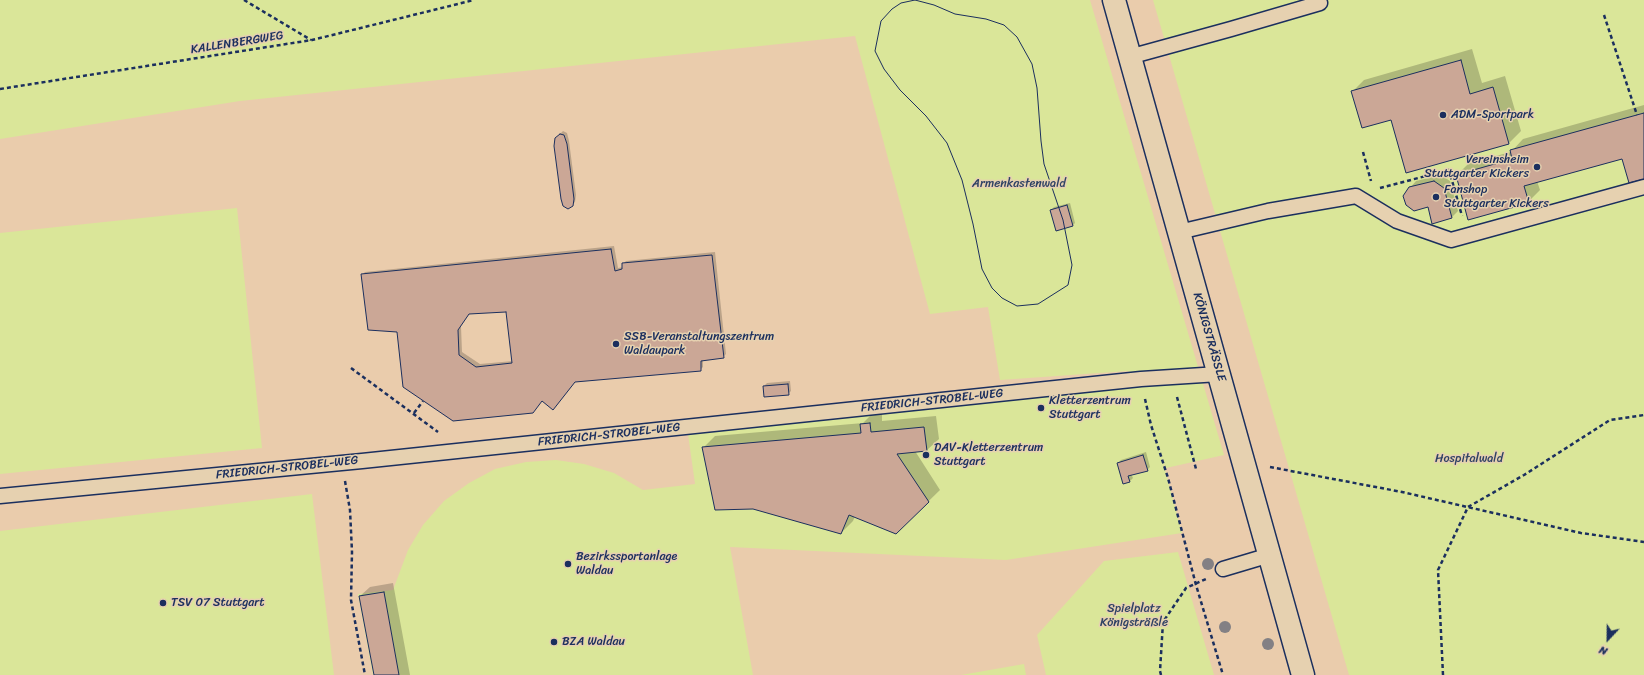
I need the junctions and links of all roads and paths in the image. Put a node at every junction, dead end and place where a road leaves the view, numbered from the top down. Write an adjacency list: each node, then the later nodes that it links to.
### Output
1 (244, 0): 6 (path)
2 (474, 0): 6 (path, KALLENBERGWEG)
3 (1114, 0): 7 (street, KÖNIGSTRÄSSLE)
4 (1320, 3): 7 (lane)
5 (1604, 15): 9 (path)
6 (312, 40): 8 (path, KALLENBERGWEG)
7 (1130, 57): 14 (street, KÖNIGSTRÄSSLE)
8 (0, 90)
9 (1637, 115)
10 (1364, 152): 11 (path)
11 (1371, 182)
12 (1644, 187): 15 (lane)
13 (1377, 189): 15 (path)
14 (1179, 232): 15 (lane); 17 (street, KÖNIGSTRÄSSLE)
15 (1467, 236)
16 (351, 368): 21 (path)
17 (1219, 374): 18 (lane, FRIEDRICH-STROBEL-WEG); 26 (street, KÖNIGSTRÄSSLE)
18 (1175, 377): 19 (lane, FRIEDRICH-STROBEL-WEG); 25 (path)
19 (1141, 379): 23 (lane, FRIEDRICH-STROBEL-WEG); 32 (path)
20 (423, 400): 21 (path)
21 (414, 413): 23 (path)
22 (1644, 415): 28 (path)
23 (465, 450): 24 (lane, FRIEDRICH-STROBEL-WEG)
24 (342, 463): 27 (lane, FRIEDRICH-STROBEL-WEG); 33 (path)
25 (1196, 469)
26 (1246, 472): 28 (path); 30 (street, KÖNIGSTRÄSSLE)
27 (0, 496)
28 (1468, 506): 29 (path); 37 (path)
29 (1644, 542)
30 (1270, 555): 31 (lane); 36 (street, KÖNIGSTRÄSSLE)
31 (1223, 569): 32 (path)
32 (1196, 585): 34 (path); 35 (path)
33 (365, 675)
34 (1161, 675)
35 (1223, 675)
36 (1303, 675)
37 (1443, 675)

